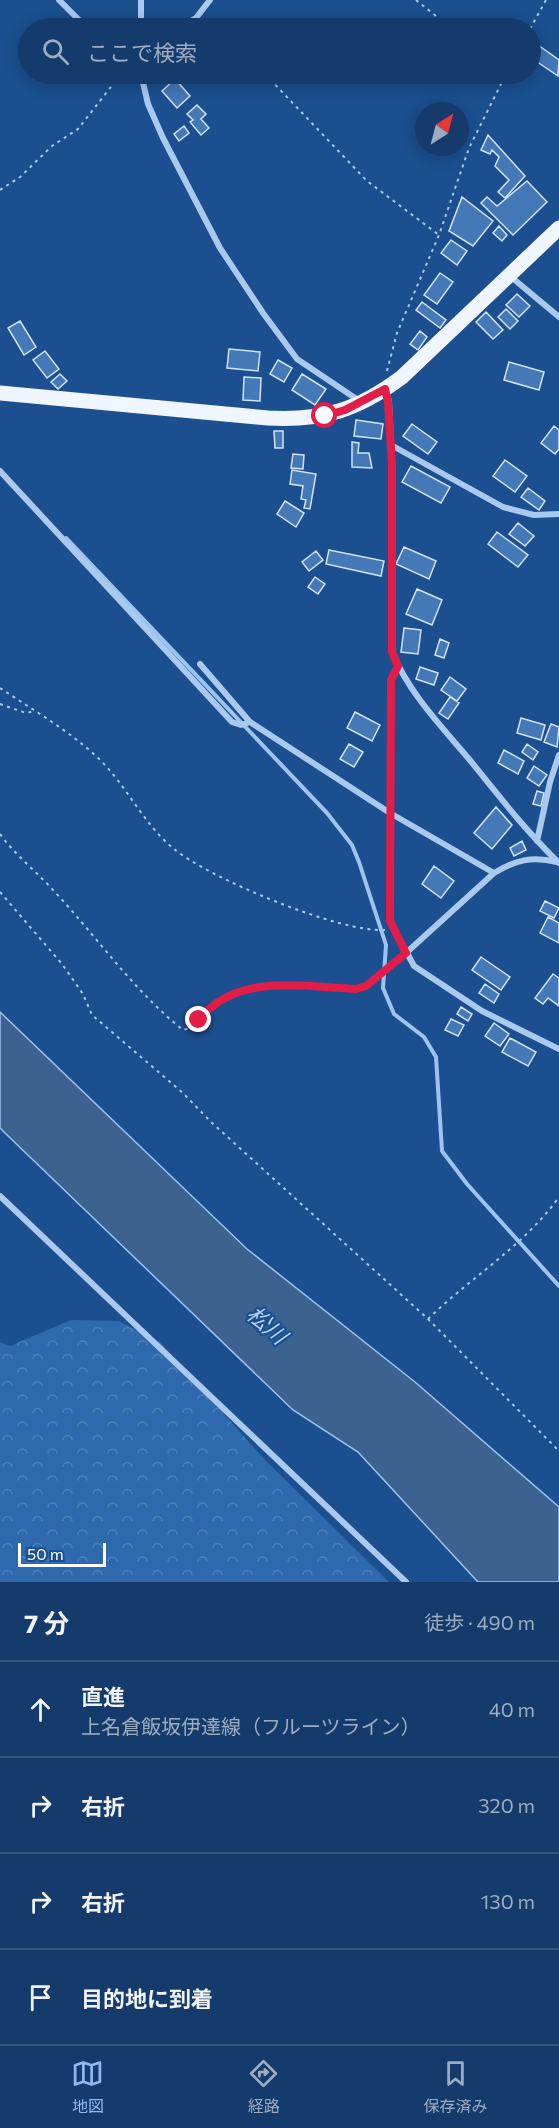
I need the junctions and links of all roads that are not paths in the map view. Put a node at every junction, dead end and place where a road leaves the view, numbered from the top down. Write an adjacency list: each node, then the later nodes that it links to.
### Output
1 (59, 0): 4 (street)
2 (141, 0): 5 (street)
3 (210, 0): 6 (street)
4 (77, 18)
5 (141, 18)
6 (193, 18)
7 (143, 84): 13 (street)
8 (559, 228): 9 (main road)
9 (510, 276): 10 (street); 11 (main road)
10 (559, 317)
11 (390, 386): 13 (main road); 14 (street)
12 (0, 393): 13 (main road)
13 (362, 402)
14 (391, 445): 16 (street); 18 (street)
15 (0, 471): 19 (street)
16 (559, 514)
17 (200, 664): 19 (street)
18 (398, 666): 21 (street); 22 (street)
19 (249, 722): 21 (street)
20 (559, 755): 22 (street)
21 (390, 813): 24 (street); 25 (street)
22 (537, 841): 23 (street)
23 (558, 862): 24 (street)
24 (494, 873): 25 (street)
25 (406, 953): 26 (street)
26 (559, 1049)
27 (0, 1196): 28 (street)
28 (406, 1582)

